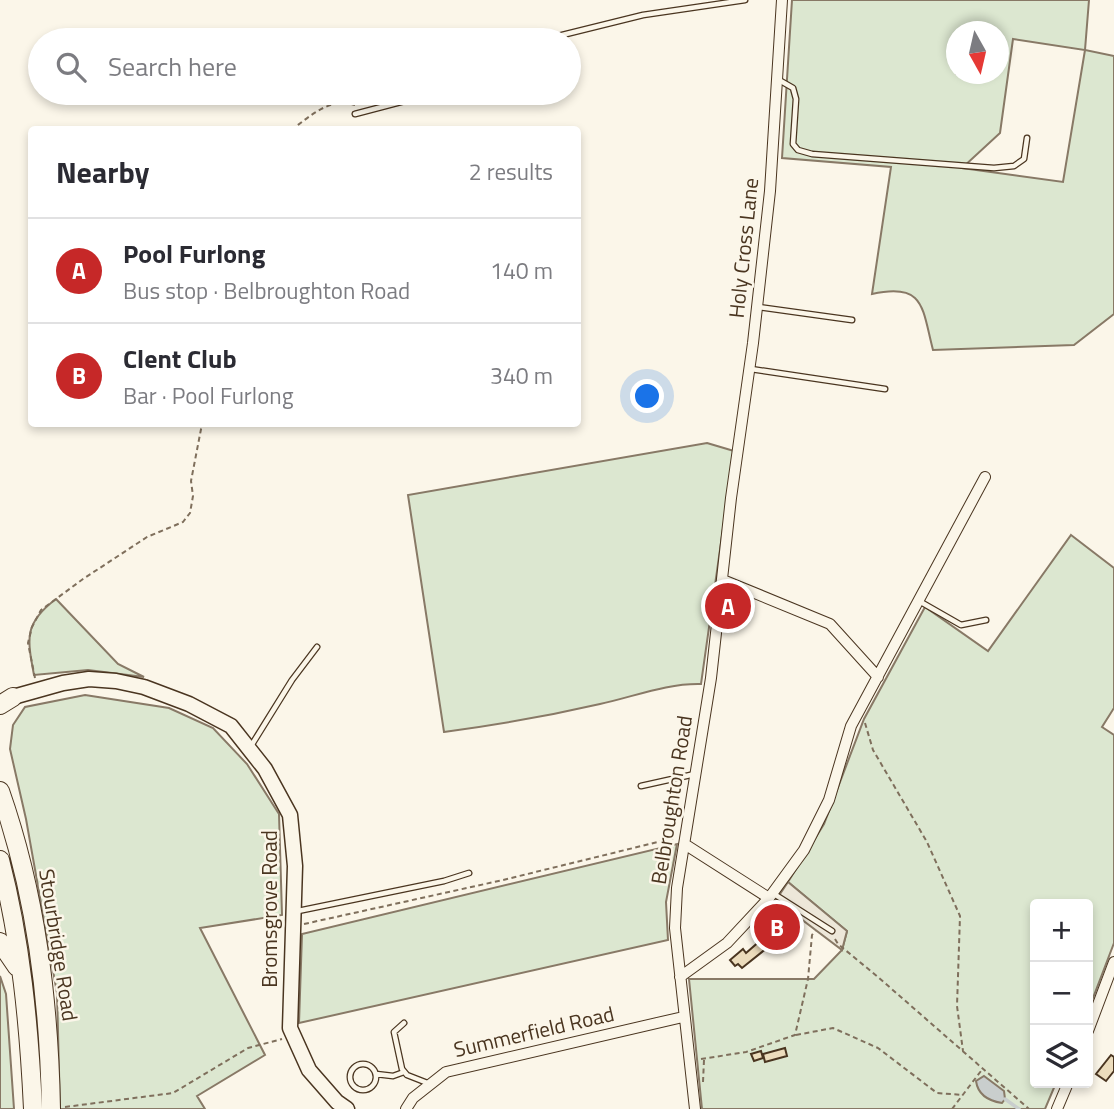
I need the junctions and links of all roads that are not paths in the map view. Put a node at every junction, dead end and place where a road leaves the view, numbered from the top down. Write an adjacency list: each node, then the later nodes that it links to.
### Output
1 (745, 0): 3 (lane)
2 (782, 0): 4 (street, Holy Cross Lane)
3 (581, 30)
4 (777, 79): 7 (lane); 8 (street, Holy Cross Lane)
5 (388, 105): 6 (lane)
6 (355, 114)
7 (1027, 138)
8 (757, 307): 9 (lane); 10 (street, Holy Cross Lane)
9 (852, 320)
10 (749, 369): 11 (lane); 13 (street, Holy Cross Lane)
11 (885, 389)
12 (985, 477): 15 (street)
13 (731, 498): 14 (street, Belbroughton Road)
14 (723, 580): 18 (street); 21 (street, Belbroughton Road)
15 (918, 600): 16 (lane); 18 (street)
16 (986, 620)
17 (317, 647): 20 (lane)
18 (878, 677): 28 (street)
19 (4, 701): 20 (street, Bromsgrove Road)
20 (249, 750): 30 (street, Bromsgrove Road)
21 (696, 774): 22 (lane); 24 (street, Belbroughton Road)
22 (642, 786)
23 (0, 791): 44 (highway, Stourbridge Road)
24 (686, 841): 28 (street); 35 (street, Belbroughton Road)
25 (0, 860): 27 (highway, Stourbridge Road)
26 (469, 873): 30 (lane)
27 (8, 890): 29 (highway); 34 (highway, Stourbridge Road)
28 (771, 895): 31 (lane); 35 (street)
29 (0, 917)
30 (293, 920): 45 (street, Bromsgrove Road)
31 (832, 931)
32 (0, 942): 34 (highway)
33 (1114, 962): 38 (street)
34 (23, 976): 43 (highway, Stourbridge Road)
35 (680, 977): 36 (street, Belbroughton Road)
36 (683, 1017): 41 (street, Summerfield Road); 47 (street, Belbroughton Road)
37 (404, 1023): 39 (lane)
38 (1090, 1025)
39 (404, 1072): 40 (lane); 41 (lane)
40 (376, 1074): 40 (lane)
41 (431, 1084): 46 (street, Summerfield Road)
42 (1066, 1088): 48 (street)
43 (33, 1109)
44 (51, 1109)
45 (347, 1109)
46 (406, 1109)
47 (695, 1109)
48 (1057, 1109)

